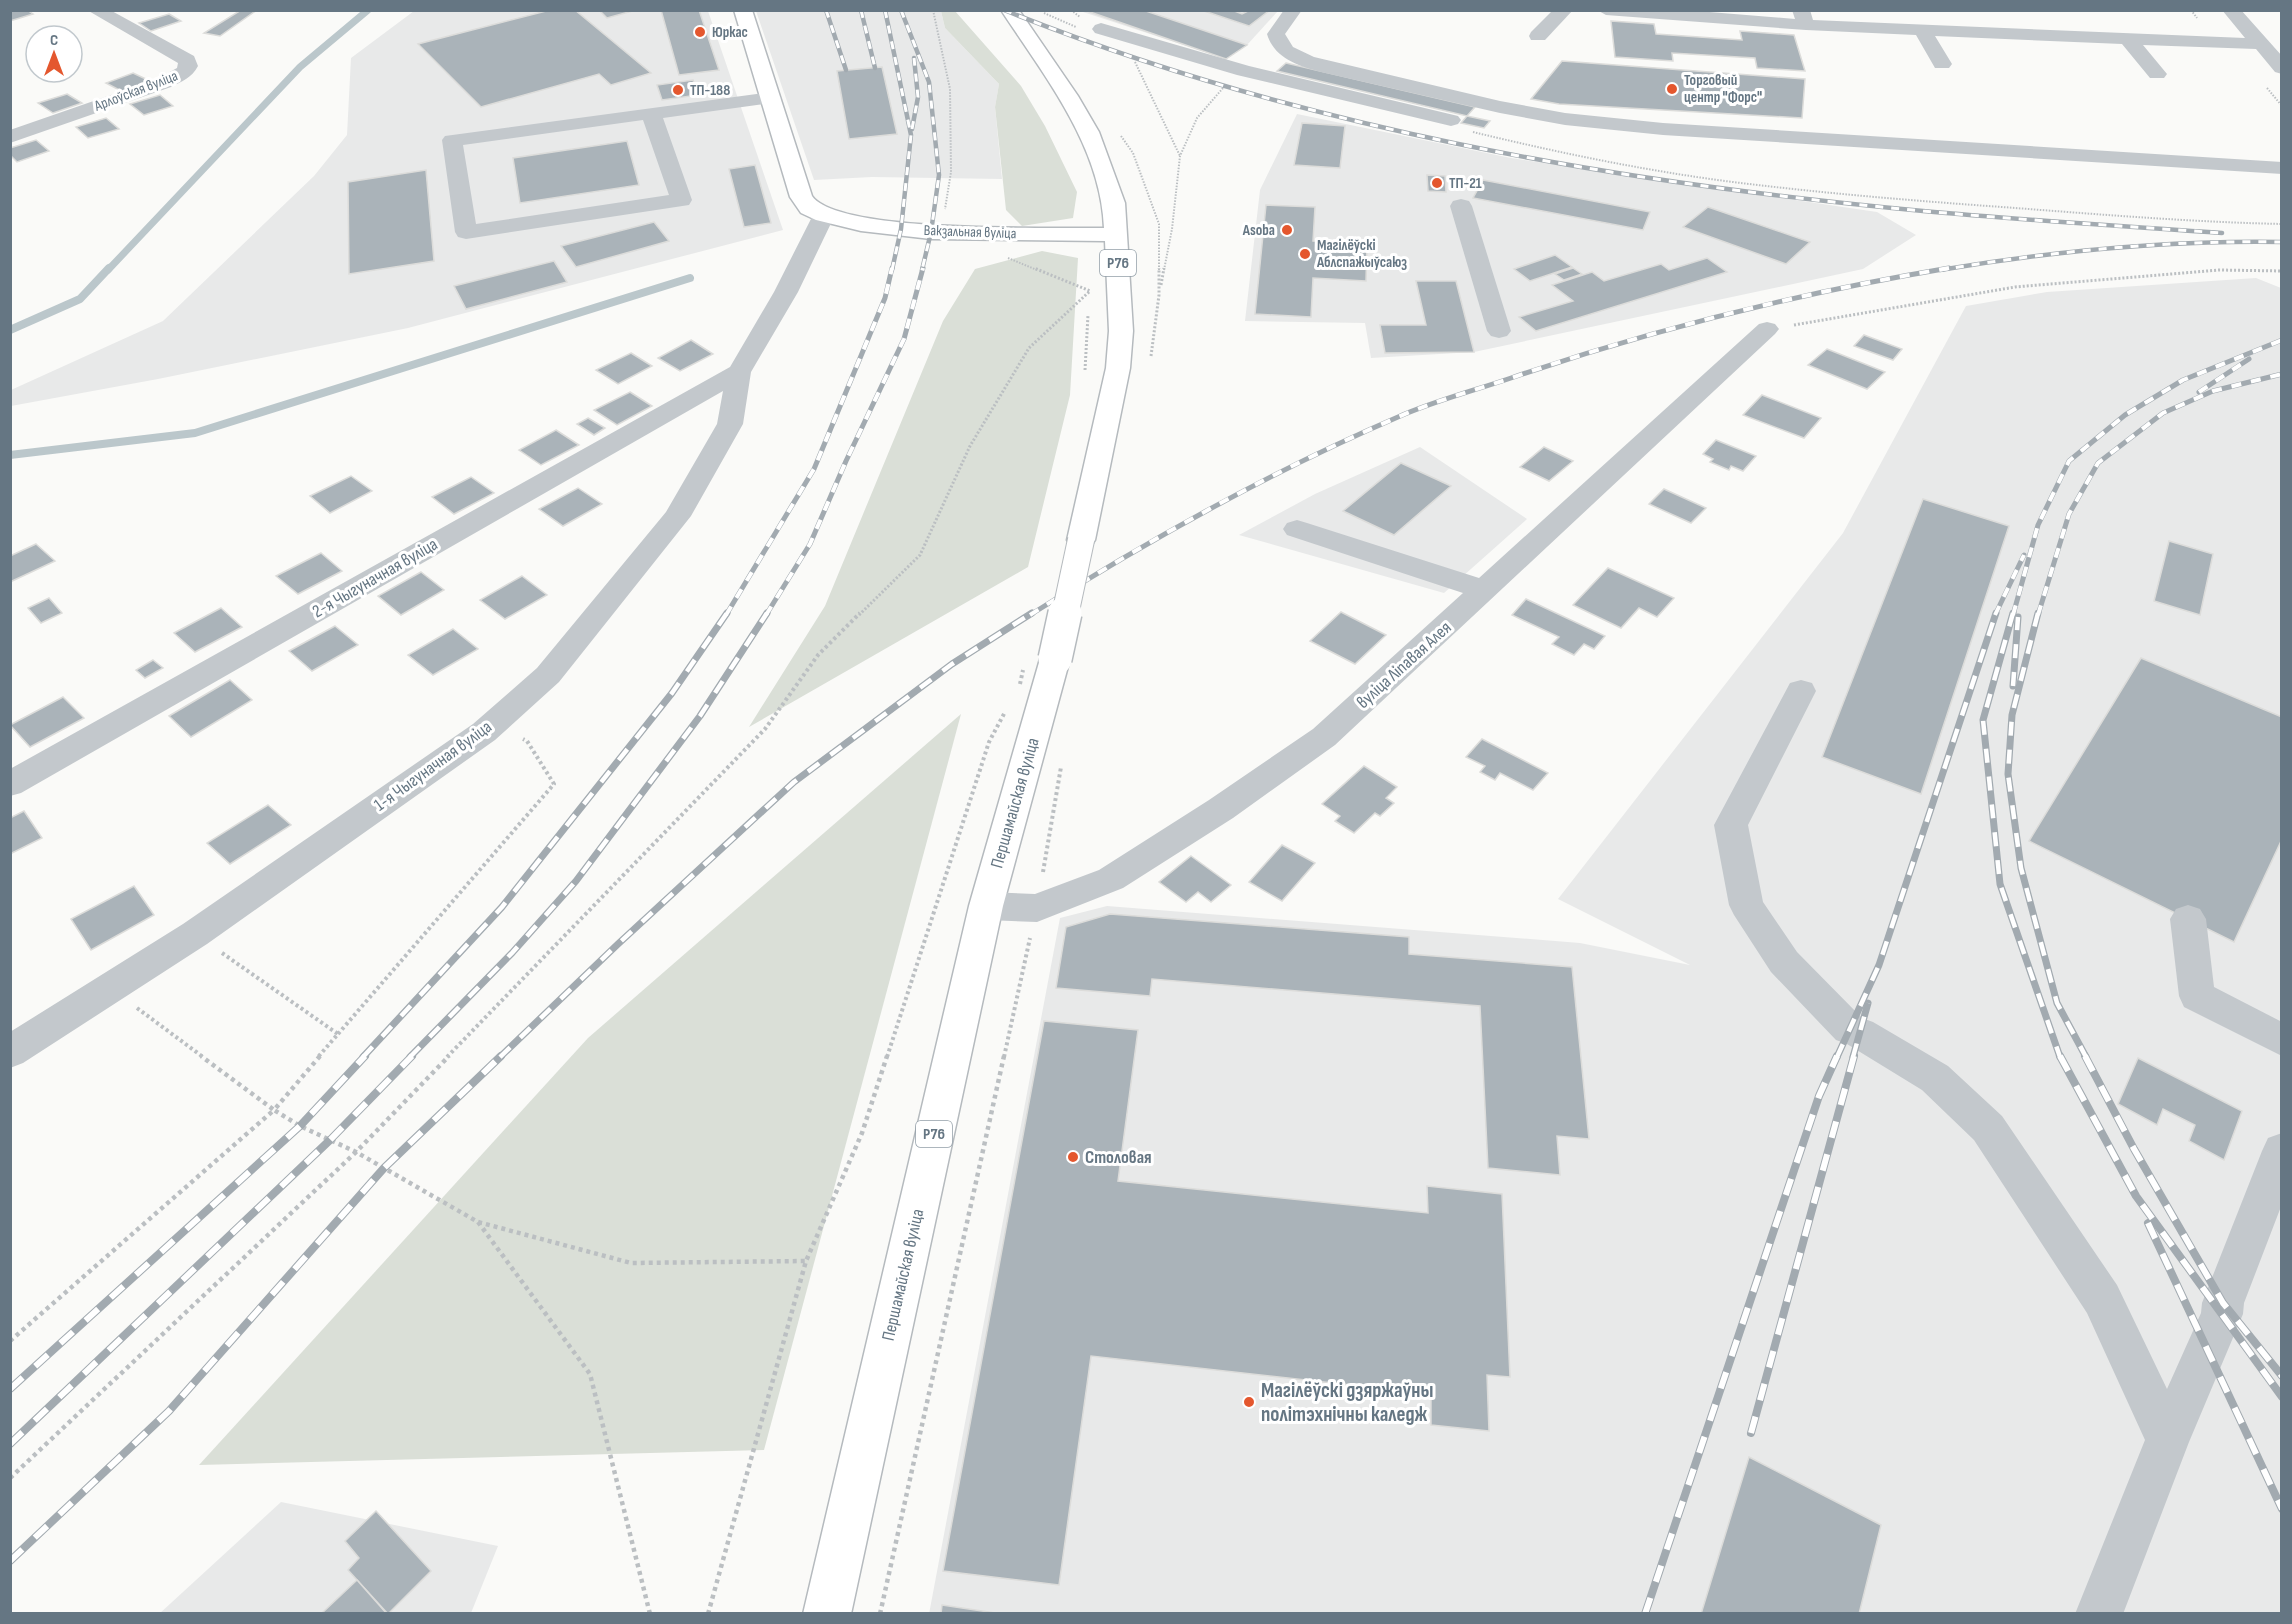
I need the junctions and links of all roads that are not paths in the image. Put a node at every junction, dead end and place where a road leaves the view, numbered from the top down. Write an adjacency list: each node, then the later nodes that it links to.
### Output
1 (96, 10): 22 (street, Арлоўская вуліца)
2 (743, 10): 19 (main road, Вакзальная вуліца)
3 (1010, 10): 28 (main road, Першамайская вуліца / Р76)
4 (1293, 10): 14 (street)
5 (1564, 10): 11 (street)
6 (1606, 10): 8 (street)
7 (2231, 10): 13 (street)
8 (1804, 18): 10 (street)
9 (1101, 29): 17 (street)
10 (1922, 30): 12 (street); 15 (street)
11 (1538, 36)
12 (2128, 39): 13 (street); 18 (street)
13 (2260, 44): 16 (street)
14 (1285, 50): 17 (street); 24 (street)
15 (1942, 64)
16 (2282, 68)
17 (1244, 70): 21 (street)
18 (2157, 74)
19 (771, 98): 20 (street); 27 (main road, Вакзальная вуліца)
20 (651, 113): 20 (street)
21 (1451, 120)
22 (10, 137)
23 (2199, 144): 24 (street)
24 (2214, 164): 25 (street)
25 (2282, 168)
26 (1461, 206): 30 (street)
27 (824, 215): 28 (main road, Вакзальная вуліца); 31 (street)
28 (1116, 236): 36 (main road, Першамайская вуліца / Р76, bridge)
29 (1767, 330): 33 (street, вуліца Ліпавая Алея)
30 (1499, 331)
31 (739, 372): 35 (street, 2-я Чыгуначная вуліца); 39 (street, 1-я Чыгуначная вуліца)
32 (1297, 530): 33 (street)
33 (1486, 590): 36 (street, вуліца Ліпавая Алея)
34 (1801, 691): 41 (street)
35 (10, 784)
36 (986, 906): 42 (main road, Першамайская вуліца / Р76)
37 (2188, 919): 38 (street)
38 (2282, 1040)
39 (10, 1052)
40 (2282, 1151): 41 (street)
41 (2168, 1439): 43 (street)
42 (827, 1614)
43 (2099, 1614)

